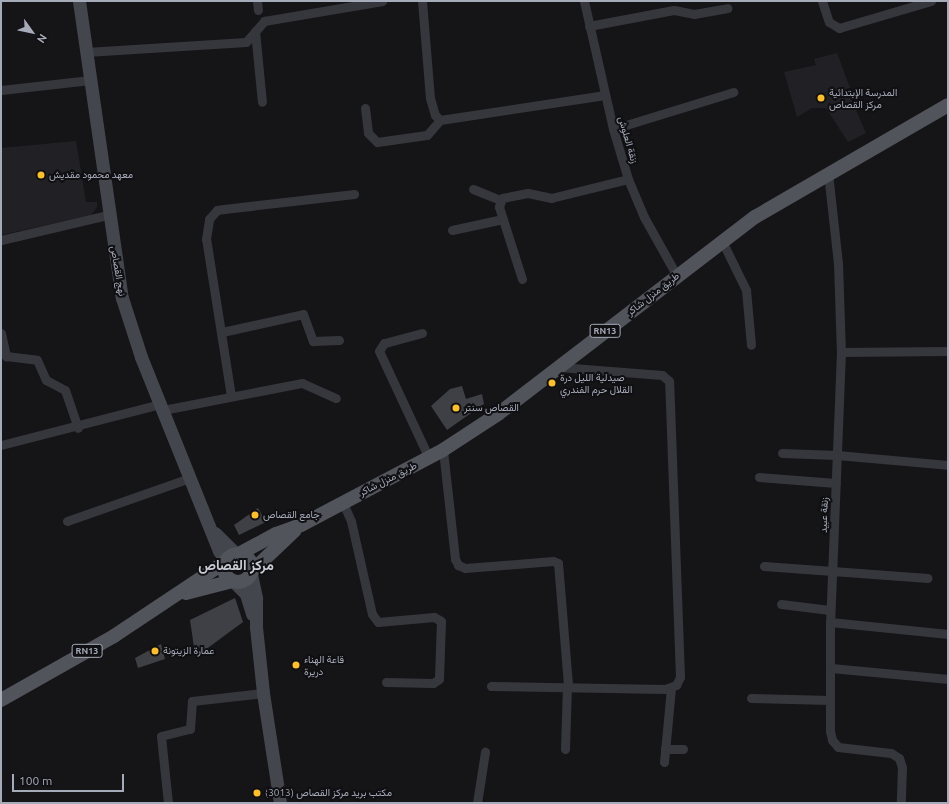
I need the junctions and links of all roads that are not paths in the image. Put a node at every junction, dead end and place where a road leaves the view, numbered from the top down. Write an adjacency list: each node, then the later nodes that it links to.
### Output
1 (78, 1): 10 (street, نهج القصاص)
2 (382, 1): 9 (street)
3 (422, 1): 18 (street)
4 (584, 1): 8 (street, زنقة العلوش)
5 (822, 1): 6 (street)
6 (930, 1)
7 (727, 8): 8 (street)
8 (589, 26): 14 (street, زنقة العلوش)
9 (255, 31): 10 (street); 15 (street)
10 (86, 52): 11 (street, نهج القصاص)
11 (90, 80): 12 (street); 25 (street, نهج القصاص)
12 (1, 90)
13 (734, 92): 19 (street)
14 (605, 95): 18 (street); 19 (street, زنقة العلوش)
15 (262, 102)
16 (948, 105): 20 (main road, طريق منزل شاكر / RN13)
17 (365, 108): 18 (street)
18 (440, 120)
19 (613, 129): 21 (street, زنقة العلوش)
20 (828, 173): 29 (main road, طريق منزل شاكر / RN13); 38 (street, زنقة عبيد)
21 (628, 179): 24 (street); 30 (street, زنقة العلوش)
22 (473, 189): 24 (street)
23 (354, 194): 32 (street)
24 (500, 200): 26 (street)
25 (108, 215): 28 (street); 42 (street, نهج القصاص)
26 (503, 219): 27 (street); 31 (street)
27 (452, 230)
28 (1, 240)
29 (722, 241): 30 (main road, طريق منزل شاكر / RN13); 36 (street)
30 (677, 276): 39 (main road, طريق منزل شاكر / RN13)
31 (522, 279)
32 (222, 332): 35 (street); 40 (street)
33 (1, 333): 43 (street)
34 (422, 333): 48 (street)
35 (339, 340)
36 (751, 344)
37 (948, 351): 38 (street)
38 (841, 352): 47 (street, زنقة عبيد)
39 (559, 367): 45 (main road, طريق منزل شاكر / RN13); 73 (street)
40 (232, 396): 41 (street); 42 (street)
41 (336, 398)
42 (162, 407): 43 (street); 51 (street, نهج القصاص)
43 (78, 428): 44 (street)
44 (1, 445)
45 (443, 450): 48 (main road, طريق منزل شاكر / RN13); 71 (street)
46 (782, 453): 47 (street)
47 (837, 455): 49 (street); 52 (street, زنقة عبيد)
48 (428, 458): 53 (main road, طريق منزل شاكر / RN13)
49 (948, 465)
50 (759, 477): 52 (street)
51 (190, 478): 54 (street); 56 (street, نهج القصاص)
52 (836, 483): 58 (street, زنقة عبيد)
53 (343, 503): 55 (main road, طريق منزل شاكر / RN13); 70 (street)
54 (67, 521)
55 (301, 525): 56 (main road, طريق منزل شاكر / RN13); 59 (main road, طريق منزل شاكر / RN13)
56 (232, 557): 59 (main road); 61 (main road); 62 (main road, طريق منزل شاكر / RN13)
57 (764, 566): 58 (street)
58 (832, 570): 60 (street); 64 (street, زنقة عبيد)
59 (252, 573): 61 (main road, RN13); 66 (street)
60 (928, 578)
61 (233, 581): 62 (main road, طريق منزل شاكر / RN13); 66 (street)
62 (172, 599): 76 (main road, طريق منزل شاكر / RN13)
63 (781, 604): 64 (street)
64 (830, 610): 65 (street, زنقة عبيد)
65 (830, 622): 67 (street); 68 (street, زنقة عبيد)
66 (256, 627): 74 (street)
67 (948, 634)
68 (831, 668): 69 (street); 77 (street, زنقة عبيد)
69 (948, 679)
70 (386, 682)
71 (567, 685): 72 (street); 73 (street); 78 (street)
72 (491, 686)
73 (671, 688): 79 (street)
74 (263, 693): 83 (street); 84 (street)
75 (751, 698): 77 (street)
76 (1, 700)
77 (830, 700): 86 (street, زنقة عبيد)
78 (565, 749)
79 (665, 749): 80 (street); 82 (street)
80 (683, 750)
81 (485, 752): 85 (street)
82 (664, 762)
83 (168, 803)
84 (280, 803)
85 (477, 803)
86 (900, 803)

